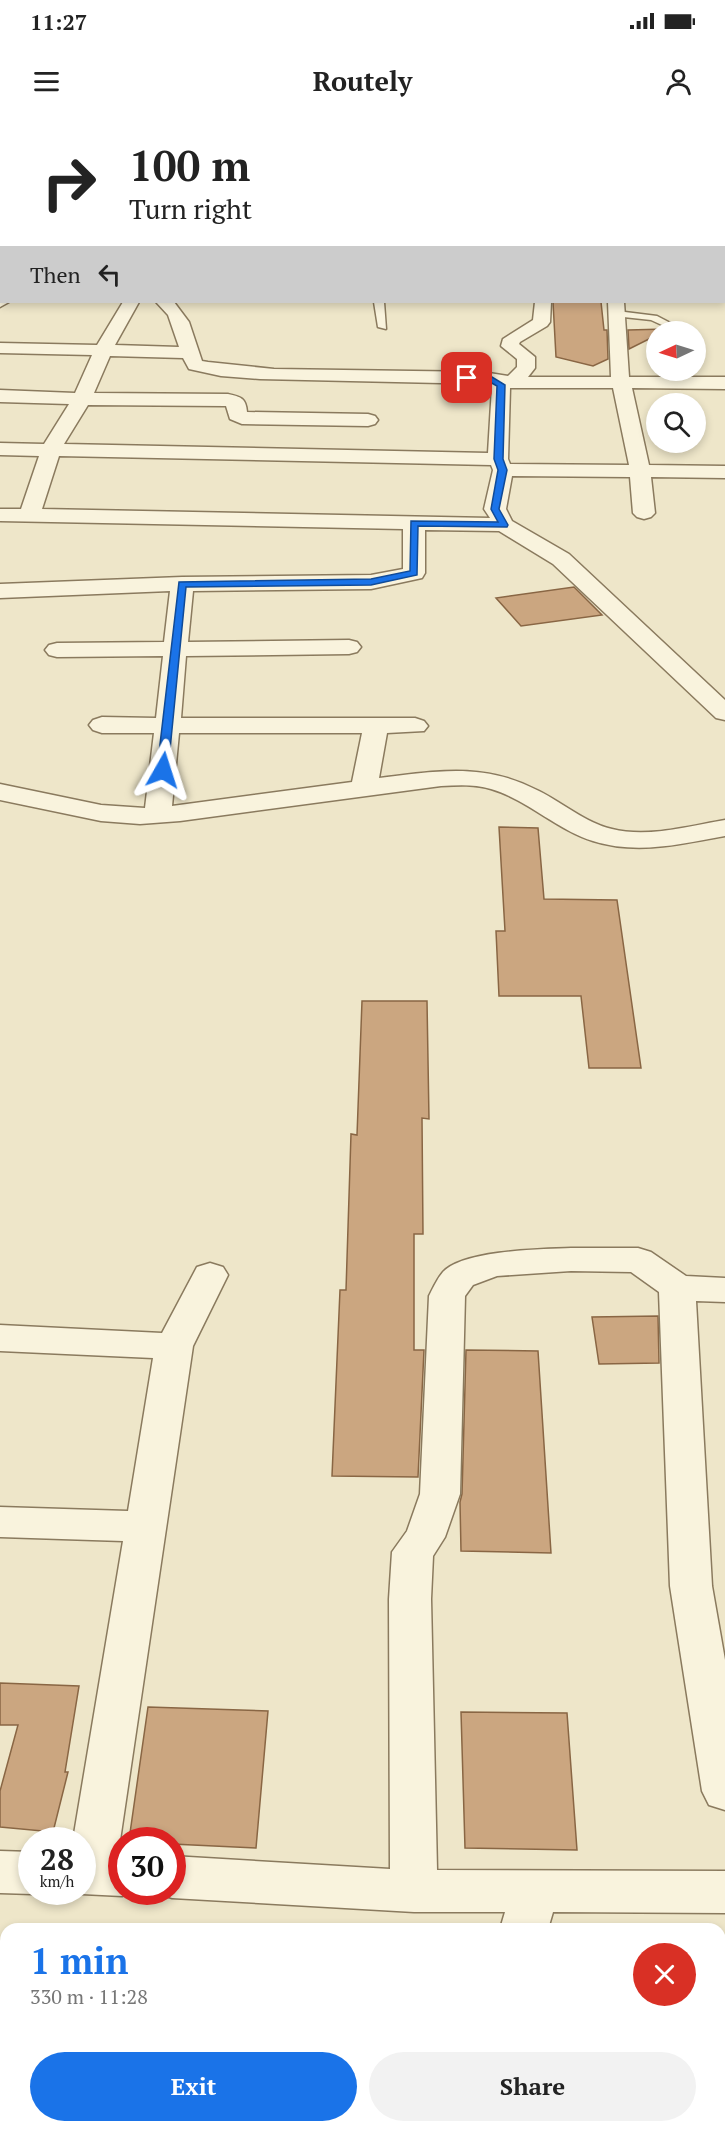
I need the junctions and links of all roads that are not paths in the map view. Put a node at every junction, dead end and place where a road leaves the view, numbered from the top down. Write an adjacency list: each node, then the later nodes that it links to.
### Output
1 (130, 303): 9 (street)
2 (165, 303): 10 (street)
3 (379, 303): 7 (lane)
4 (543, 303): 12 (street)
5 (617, 308): 6 (lane); 13 (street)
6 (664, 321)
7 (382, 327)
8 (0, 348): 9 (street)
9 (103, 351): 10 (street); 16 (street)
10 (189, 354): 11 (street)
11 (374, 378): 12 (street); 17 (street)
12 (506, 382): 13 (street); 21 (street)
13 (621, 383): 14 (street); 22 (street)
14 (725, 383)
15 (0, 396): 16 (street)
16 (82, 399): 17 (street); 19 (street)
17 (368, 420): 20 (street)
18 (0, 449): 19 (street)
19 (51, 449): 20 (street); 26 (street)
20 (367, 456): 21 (street)
21 (500, 464): 22 (street); 28 (street)
22 (640, 471): 23 (street); 24 (street)
23 (725, 472)
24 (645, 513)
25 (0, 515): 26 (street)
26 (29, 516): 27 (street)
27 (414, 523): 28 (street); 29 (street)
28 (504, 525): 34 (street)
29 (182, 584): 30 (street); 32 (street)
30 (0, 591)
31 (349, 647): 32 (street)
32 (176, 649): 33 (street); 36 (street)
33 (57, 650)
34 (725, 713)
35 (102, 725): 36 (street)
36 (167, 725): 37 (street); 41 (street)
37 (376, 726): 38 (street); 39 (street)
38 (415, 726)
39 (364, 788): 41 (street); 42 (street)
40 (0, 792): 41 (street)
41 (158, 814)
42 (725, 828)
43 (210, 1275): 47 (street)
44 (677, 1288): 45 (street); 50 (street); 55 (street)
45 (725, 1290)
46 (0, 1338): 47 (street)
47 (174, 1346): 49 (street)
48 (0, 1522): 49 (street)
49 (146, 1527): 53 (street)
50 (725, 1791)
51 (0, 1872): 52 (street)
52 (18, 1873)
53 (98, 1874)
54 (186, 1878): 55 (street)
55 (414, 1891): 57 (street)
56 (725, 1892): 57 (street)
57 (530, 1910)

